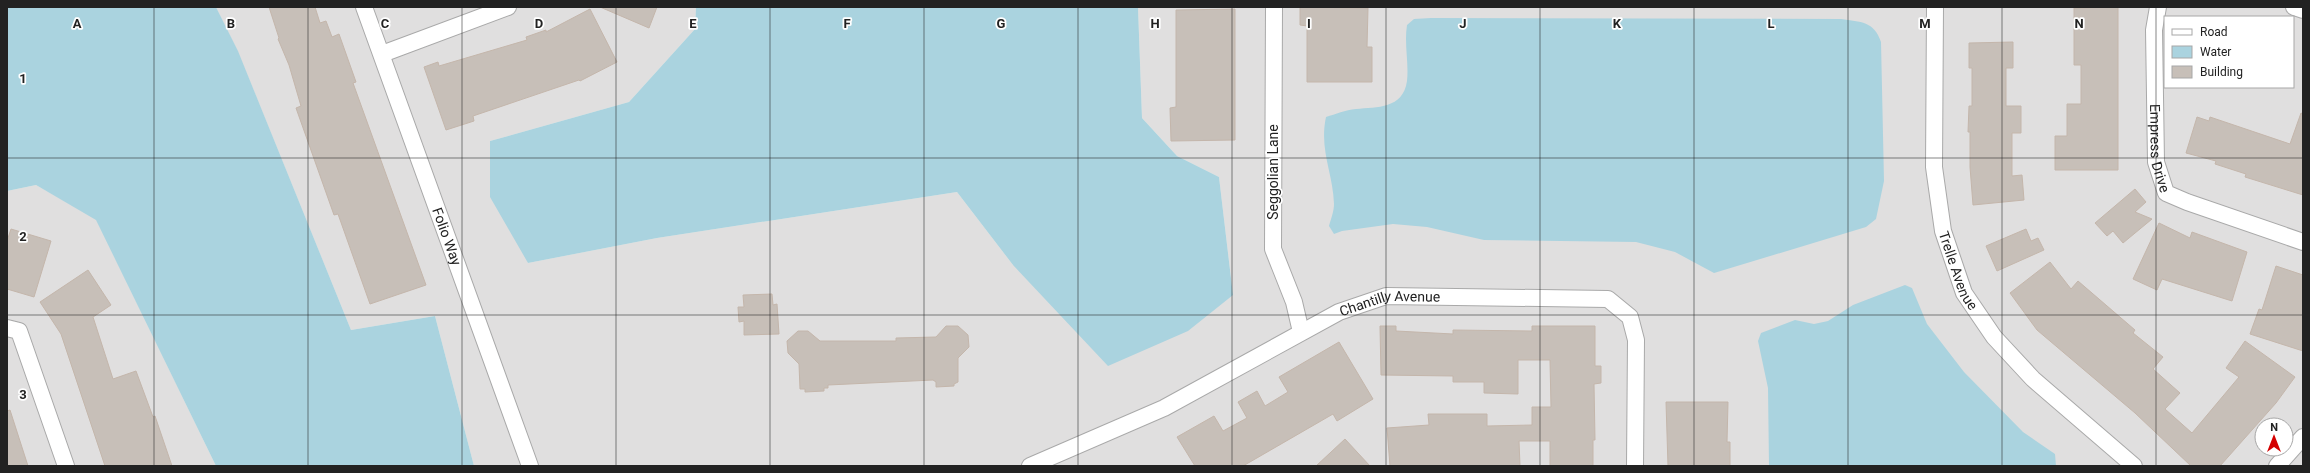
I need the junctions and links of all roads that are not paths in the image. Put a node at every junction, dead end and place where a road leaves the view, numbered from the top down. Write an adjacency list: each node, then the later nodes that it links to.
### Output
1 (364, 7): 8 (street, Folio Way)
2 (508, 7): 8 (street)
3 (1274, 7): 11 (street, Seggolian Lane)
4 (1935, 7): 17 (street, Trelle Avenue)
5 (2158, 7): 9 (street, Empress Drive)
6 (2294, 7): 7 (street)
7 (2303, 10)
8 (382, 54): 14 (street, Folio Way)
9 (2303, 242)
10 (7, 328): 13 (street)
11 (1300, 332): 15 (street, Chantilly Avenue); 16 (street, Chantilly Avenue)
12 (2303, 437): 18 (street)
13 (66, 466)
14 (530, 466)
15 (1030, 466)
16 (1635, 466)
17 (2134, 466)
18 (2278, 466)

